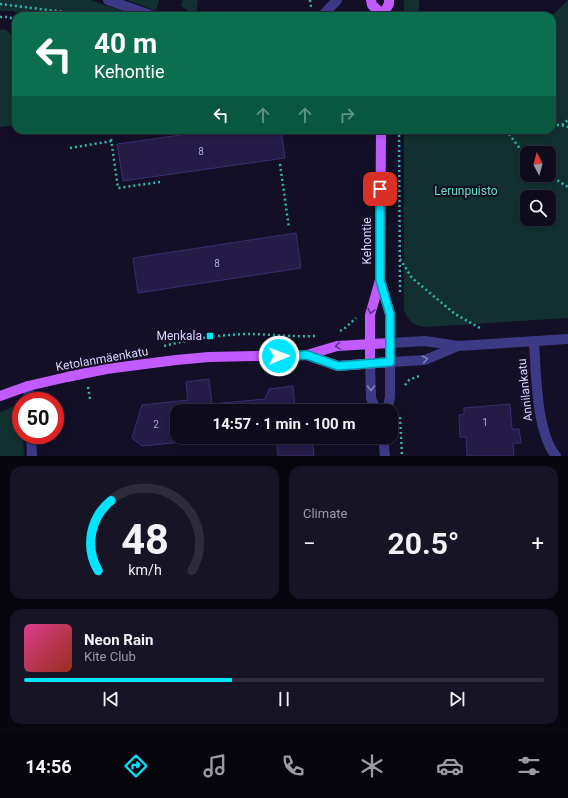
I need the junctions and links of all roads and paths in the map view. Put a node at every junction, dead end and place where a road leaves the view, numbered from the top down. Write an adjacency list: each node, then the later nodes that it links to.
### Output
1 (108, 0): 7 (street)
2 (337, 0): 8 (street)
3 (371, 0): 9 (main road)
4 (389, 0): 10 (main road)
5 (0, 4): 6 (path)
6 (65, 12)
7 (142, 12)
8 (326, 12)
9 (379, 12)
10 (384, 12)
11 (0, 17): 12 (path)
12 (12, 18)
13 (568, 120): 15 (path)
14 (556, 125): 15 (path)
15 (561, 125): 16 (path)
16 (568, 127)
17 (381, 134): 28 (main road, Kehontie)
18 (399, 134): 27 (path)
19 (509, 134): 21 (path)
20 (70, 148): 24 (path)
21 (520, 149)
22 (280, 164): 26 (path)
23 (556, 179): 25 (path)
24 (160, 182)
25 (568, 187)
26 (288, 228)
27 (400, 259): 29 (path); 30 (path)
28 (380, 280): 33 (main road, Kehontie); 34 (main road, Kehontie, one-way to 34)
29 (400, 299)
30 (480, 328)
31 (568, 339): 32 (street, Ketolanmäenkatu)
32 (534, 341): 35 (street, Ketolanmäenkatu); 52 (street, Annilankatu)
33 (390, 343): 34 (main road, Ketolanmäenkatu); 35 (street, Ketolanmäenkatu); 38 (main road, Kehontie)
34 (370, 344): 36 (main road, Ketolanmäenkatu, one-way to 36); 39 (main road, Kehontie)
35 (458, 346): 37 (street, Ketolanmäenkatu, one-way to 35)
36 (307, 355): 39 (main road, Ketolanmäenkatu); 40 (main road, Ketolanmäenkatu)
37 (419, 360): 38 (street, Ketolanmäenkatu); 41 (path)
38 (390, 362): 39 (main road, Ketolanmäenkatu); 45 (street, Kehontie)
39 (370, 364): 44 (street, Kehontie, one-way to 44)
40 (28, 386): 42 (street); 43 (main road, Ketolanmäenkatu)
41 (402, 388)
42 (28, 392)
43 (0, 396)
44 (373, 404)
45 (388, 404)
46 (400, 412): 51 (path)
47 (31, 444): 49 (street)
48 (384, 444): 50 (street)
49 (32, 456)
50 (385, 456)
51 (402, 456)
52 (556, 456)

